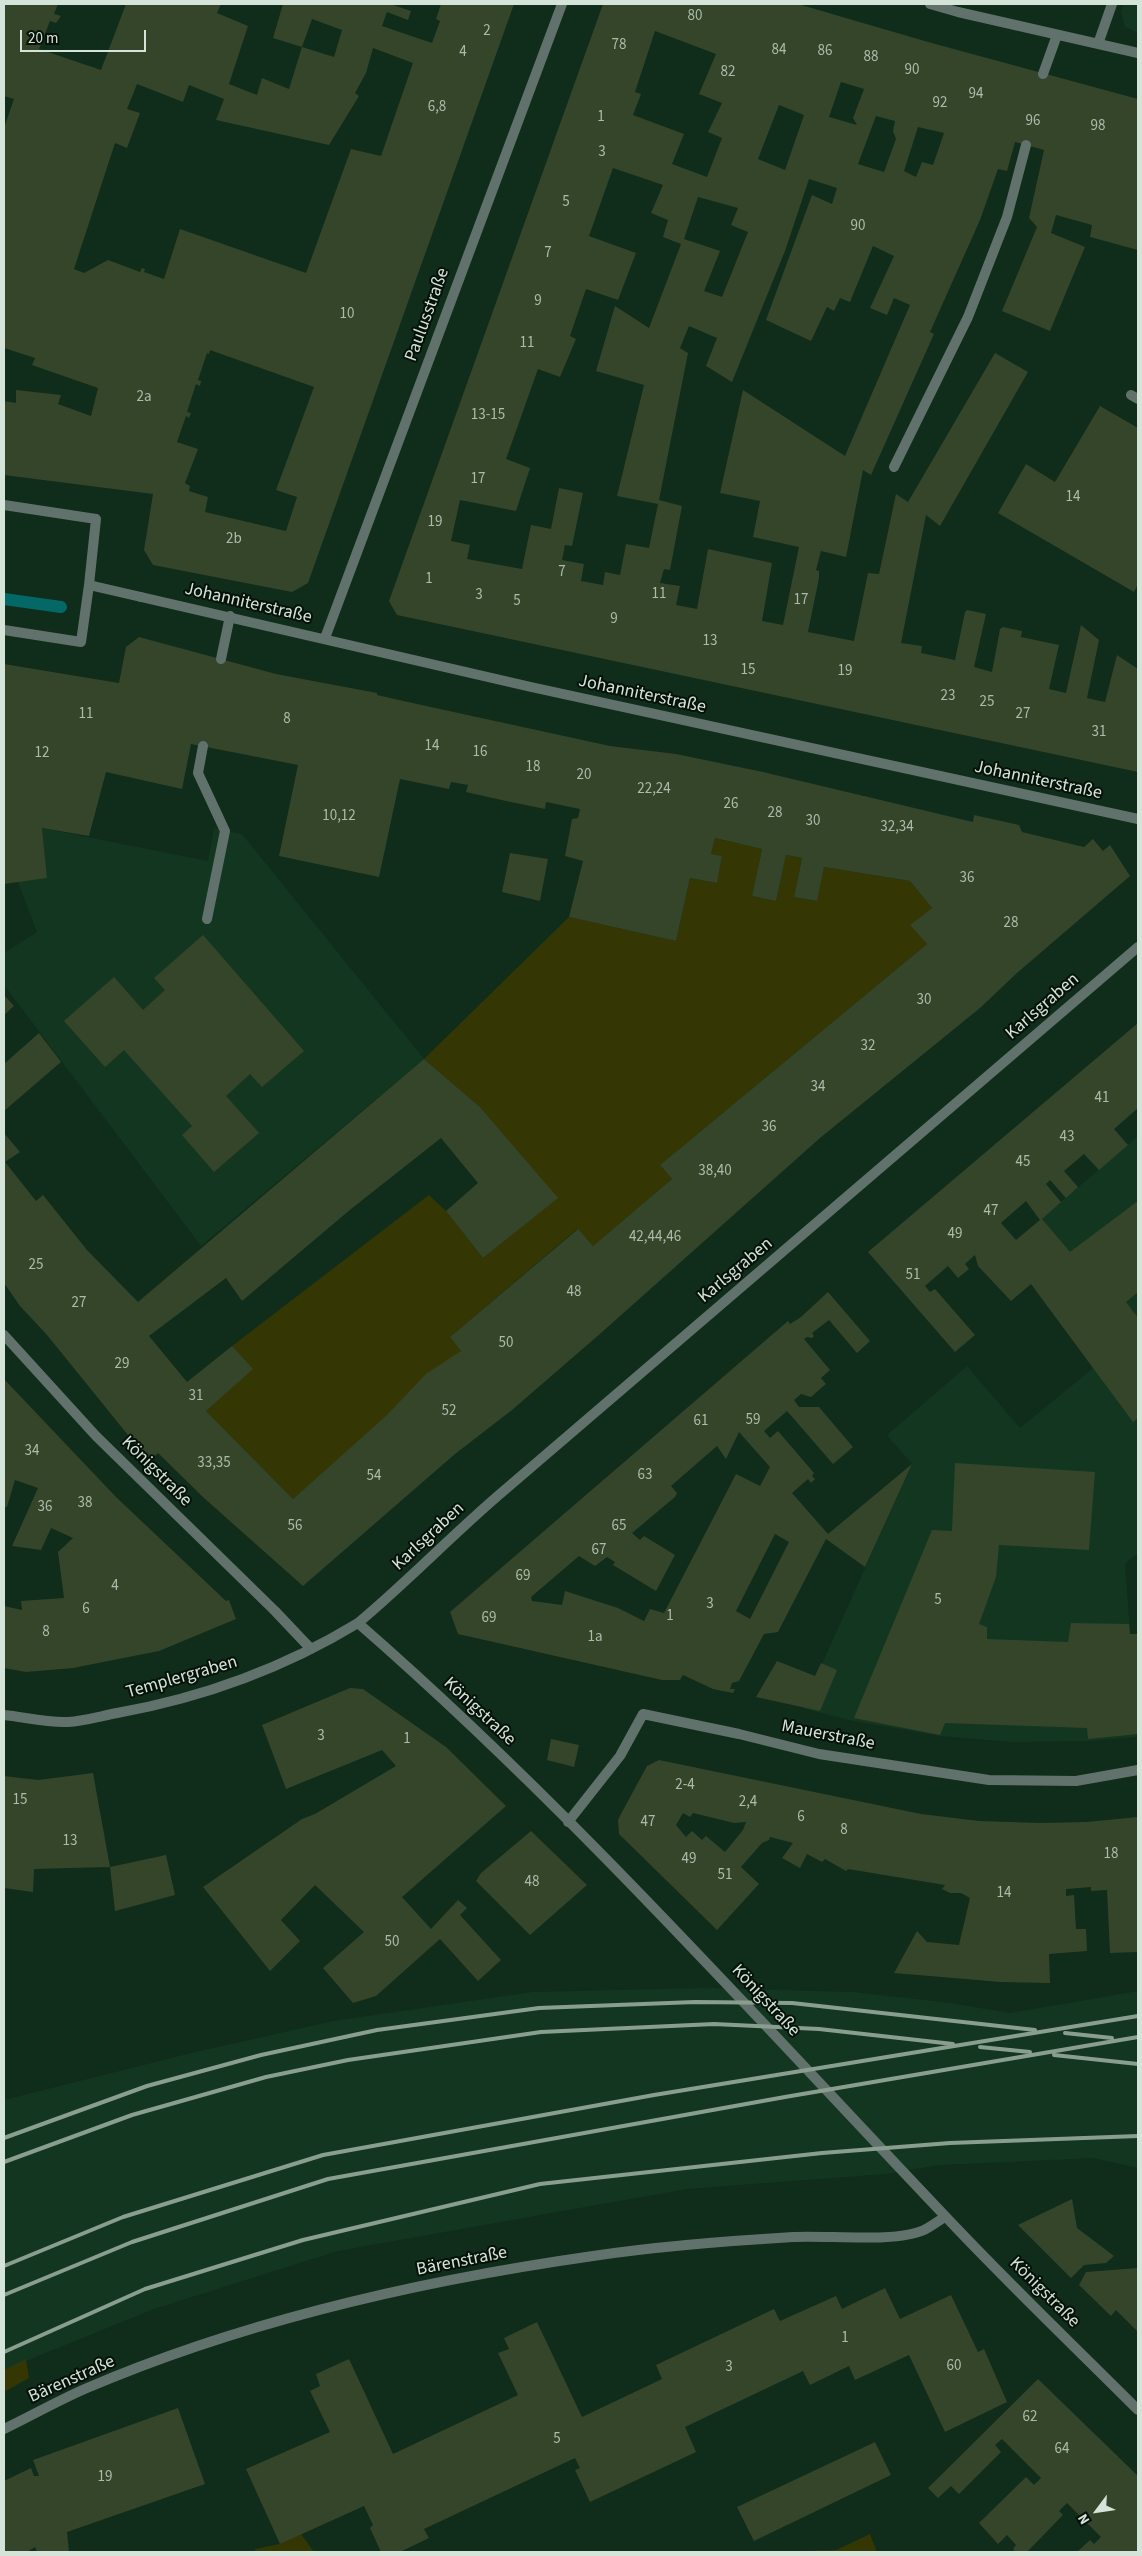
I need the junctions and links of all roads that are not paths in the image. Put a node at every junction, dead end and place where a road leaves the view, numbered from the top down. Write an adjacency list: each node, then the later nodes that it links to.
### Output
1 (562, 4): 14 (street, Paulusstraße)
2 (930, 4): 4 (street)
3 (1112, 4): 5 (street)
4 (1057, 35): 5 (street); 7 (street)
5 (1098, 44): 6 (street)
6 (1138, 54)
7 (1043, 74)
8 (1026, 145): 9 (street)
9 (894, 466)
10 (4, 505): 11 (street)
11 (89, 585): 12 (street, Johanniterstraße); 13 (street)
12 (230, 616): 14 (street, Johanniterstraße); 15 (street)
13 (4, 630)
14 (325, 638): 17 (street, Johanniterstraße)
15 (221, 659)
16 (203, 746): 18 (street)
17 (1138, 819)
18 (207, 919)
19 (1138, 947): 21 (street, Karlsgraben)
20 (4, 1334): 22 (street, Königstraße)
21 (358, 1623): 22 (street, Templergraben); 25 (street, Königstraße)
22 (311, 1649): 23 (street, Templergraben)
23 (4, 1715)
24 (1138, 1770): 25 (street, Mauerstraße)
25 (568, 1822): 26 (street, Königstraße)
26 (945, 2217): 27 (street, Königstraße); 28 (street, Bärenstraße)
27 (1138, 2410)
28 (4, 2429)

